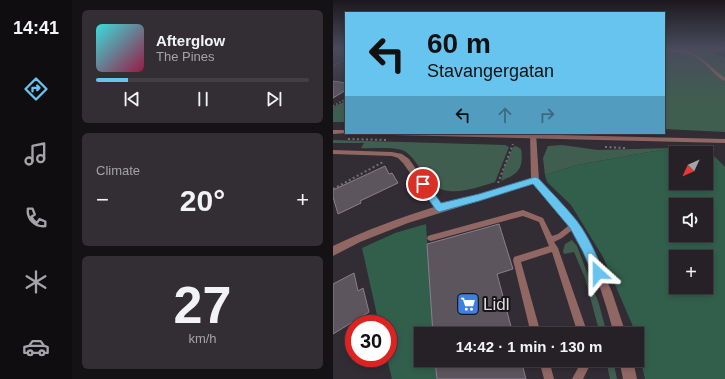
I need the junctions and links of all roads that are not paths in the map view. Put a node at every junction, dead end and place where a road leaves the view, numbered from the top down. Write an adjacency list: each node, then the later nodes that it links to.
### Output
1 (706, 66): 2 (lane)
2 (725, 80)
3 (462, 134): 4 (street)
4 (533, 135): 5 (street); 7 (street)
5 (725, 140)
6 (333, 152): 8 (street)
7 (535, 180): 8 (street); 9 (street)
8 (439, 208): 12 (street)
9 (574, 225): 11 (lane); 15 (street)
10 (431, 238): 11 (lane)
11 (552, 244): 13 (lane); 14 (lane)
12 (333, 251)
13 (534, 327)
14 (581, 327)
15 (617, 327)
16 (546, 367): 19 (lane)
17 (585, 367): 20 (lane)
18 (627, 367): 21 (street)
19 (549, 379)
20 (577, 379)
21 (630, 379)

